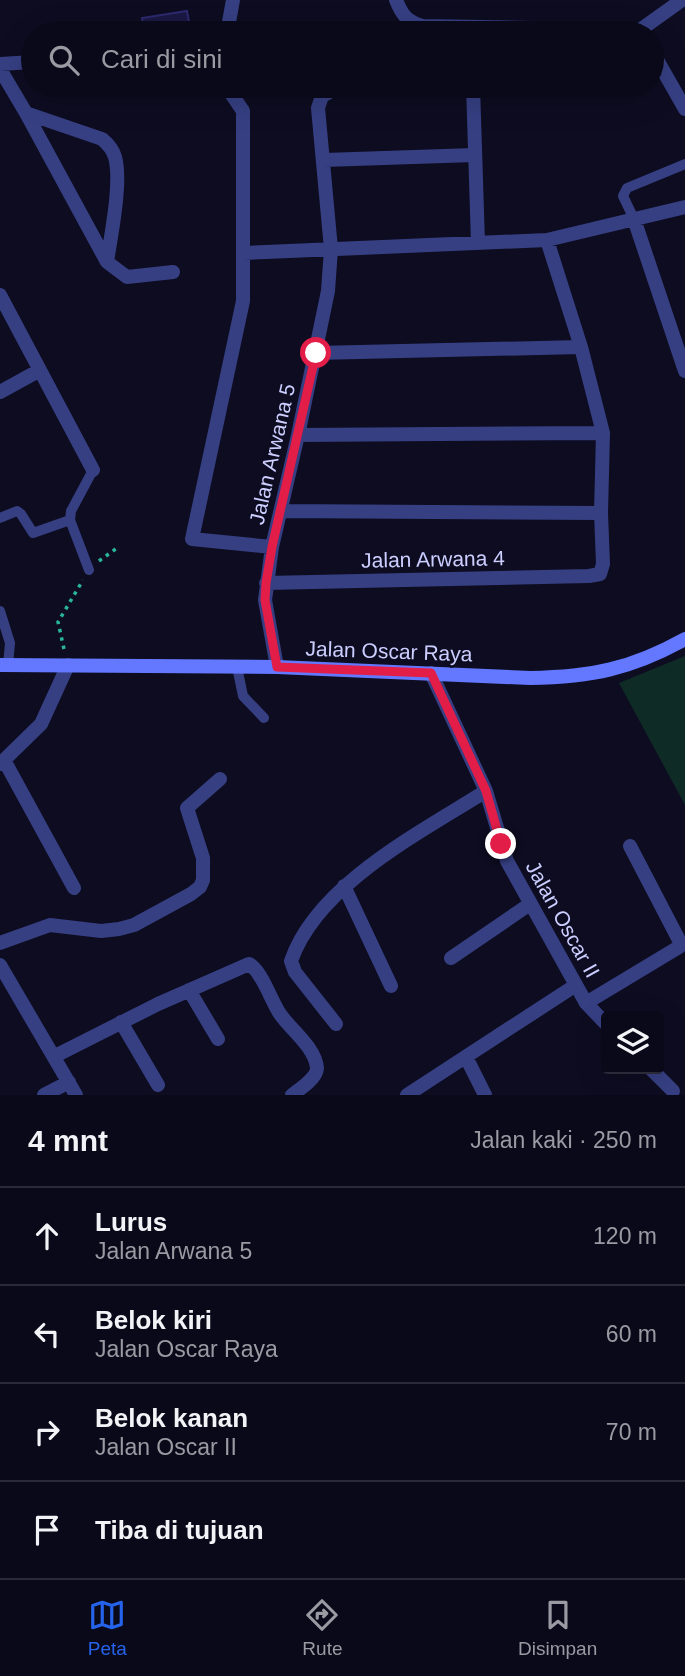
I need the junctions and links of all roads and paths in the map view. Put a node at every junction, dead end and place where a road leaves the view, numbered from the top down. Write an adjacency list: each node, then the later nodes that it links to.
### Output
1 (233, 0): 4 (street)
2 (396, 0): 5 (street)
3 (682, 0): 6 (street)
4 (229, 21)
5 (409, 21)
6 (650, 21)
7 (21, 63): 8 (street)
8 (0, 64)
9 (0, 69): 16 (street)
10 (664, 69): 11 (street)
11 (680, 92): 15 (street)
12 (234, 98): 25 (street)
13 (321, 98): 18 (street, Jalan Arwana 5)
14 (473, 98): 17 (street)
15 (685, 109)
16 (26, 113): 26 (street); 26 (street)
17 (474, 155): 18 (street); 23 (street)
18 (324, 160): 24 (street, Jalan Arwana 5)
19 (685, 164): 21 (lane)
20 (685, 207): 21 (street)
21 (634, 219): 22 (street); 32 (street)
22 (547, 240): 23 (street); 29 (street)
23 (478, 243): 24 (street)
24 (331, 250): 25 (street); 30 (street, Jalan Arwana 5)
25 (244, 253): 41 (street)
26 (107, 262): 27 (street)
27 (173, 272)
28 (0, 295): 31 (street)
29 (581, 347): 30 (street); 34 (street)
30 (316, 353): 35 (street, Jalan Arwana 5)
31 (40, 370): 33 (street); 36 (street)
32 (685, 371)
33 (0, 392)
34 (603, 433): 35 (street); 38 (street)
35 (298, 435): 37 (street, Jalan Arwana 5)
36 (93, 470): 40 (lane)
37 (281, 511): 38 (street); 41 (street, Jalan Arwana 5)
38 (601, 513): 44 (street, Jalan Arwana 4)
39 (0, 517): 40 (lane)
40 (70, 520): 43 (lane)
41 (272, 547): 44 (street, Jalan Arwana 5)
42 (117, 548): 43 (path)
43 (89, 570): 48 (path)
44 (266, 583): 50 (street, Jalan Arwana 5)
45 (0, 611): 47 (lane)
46 (685, 639): 51 (street, Jalan Oscar Raya)
47 (4, 665): 48 (street, Jalan Oscar Raya)
48 (68, 665): 49 (street, Jalan Oscar Raya); 53 (street)
49 (237, 667): 50 (street, Jalan Oscar Raya); 52 (lane)
50 (277, 667): 51 (street, Jalan Oscar Raya)
51 (431, 673): 55 (street, Jalan Oscar II)
52 (264, 718)
53 (2, 762): 58 (street)
54 (220, 779): 60 (street)
55 (486, 791): 57 (street); 59 (street, Jalan Oscar II)
56 (630, 846): 66 (street)
57 (344, 886): 64 (street); 69 (street)
58 (74, 888)
59 (530, 904): 61 (street); 63 (street, Jalan Oscar II)
60 (0, 943)
61 (451, 958)
62 (0, 965): 71 (street)
63 (576, 985): 66 (street, Jalan Oscar II); 72 (street)
64 (391, 986)
65 (189, 990): 68 (street); 70 (street); 77 (street)
66 (586, 1003): 67 (street, Jalan Oscar II)
67 (601, 1019)
68 (121, 1022): 71 (street); 74 (street)
69 (336, 1024)
70 (218, 1039)
71 (55, 1056): 75 (street)
72 (466, 1058): 79 (street); 80 (street)
73 (656, 1074): 76 (street)
74 (158, 1085)
75 (72, 1088): 78 (street)
76 (673, 1091)
77 (297, 1094)
78 (44, 1095)
79 (407, 1095)
80 (485, 1095)

